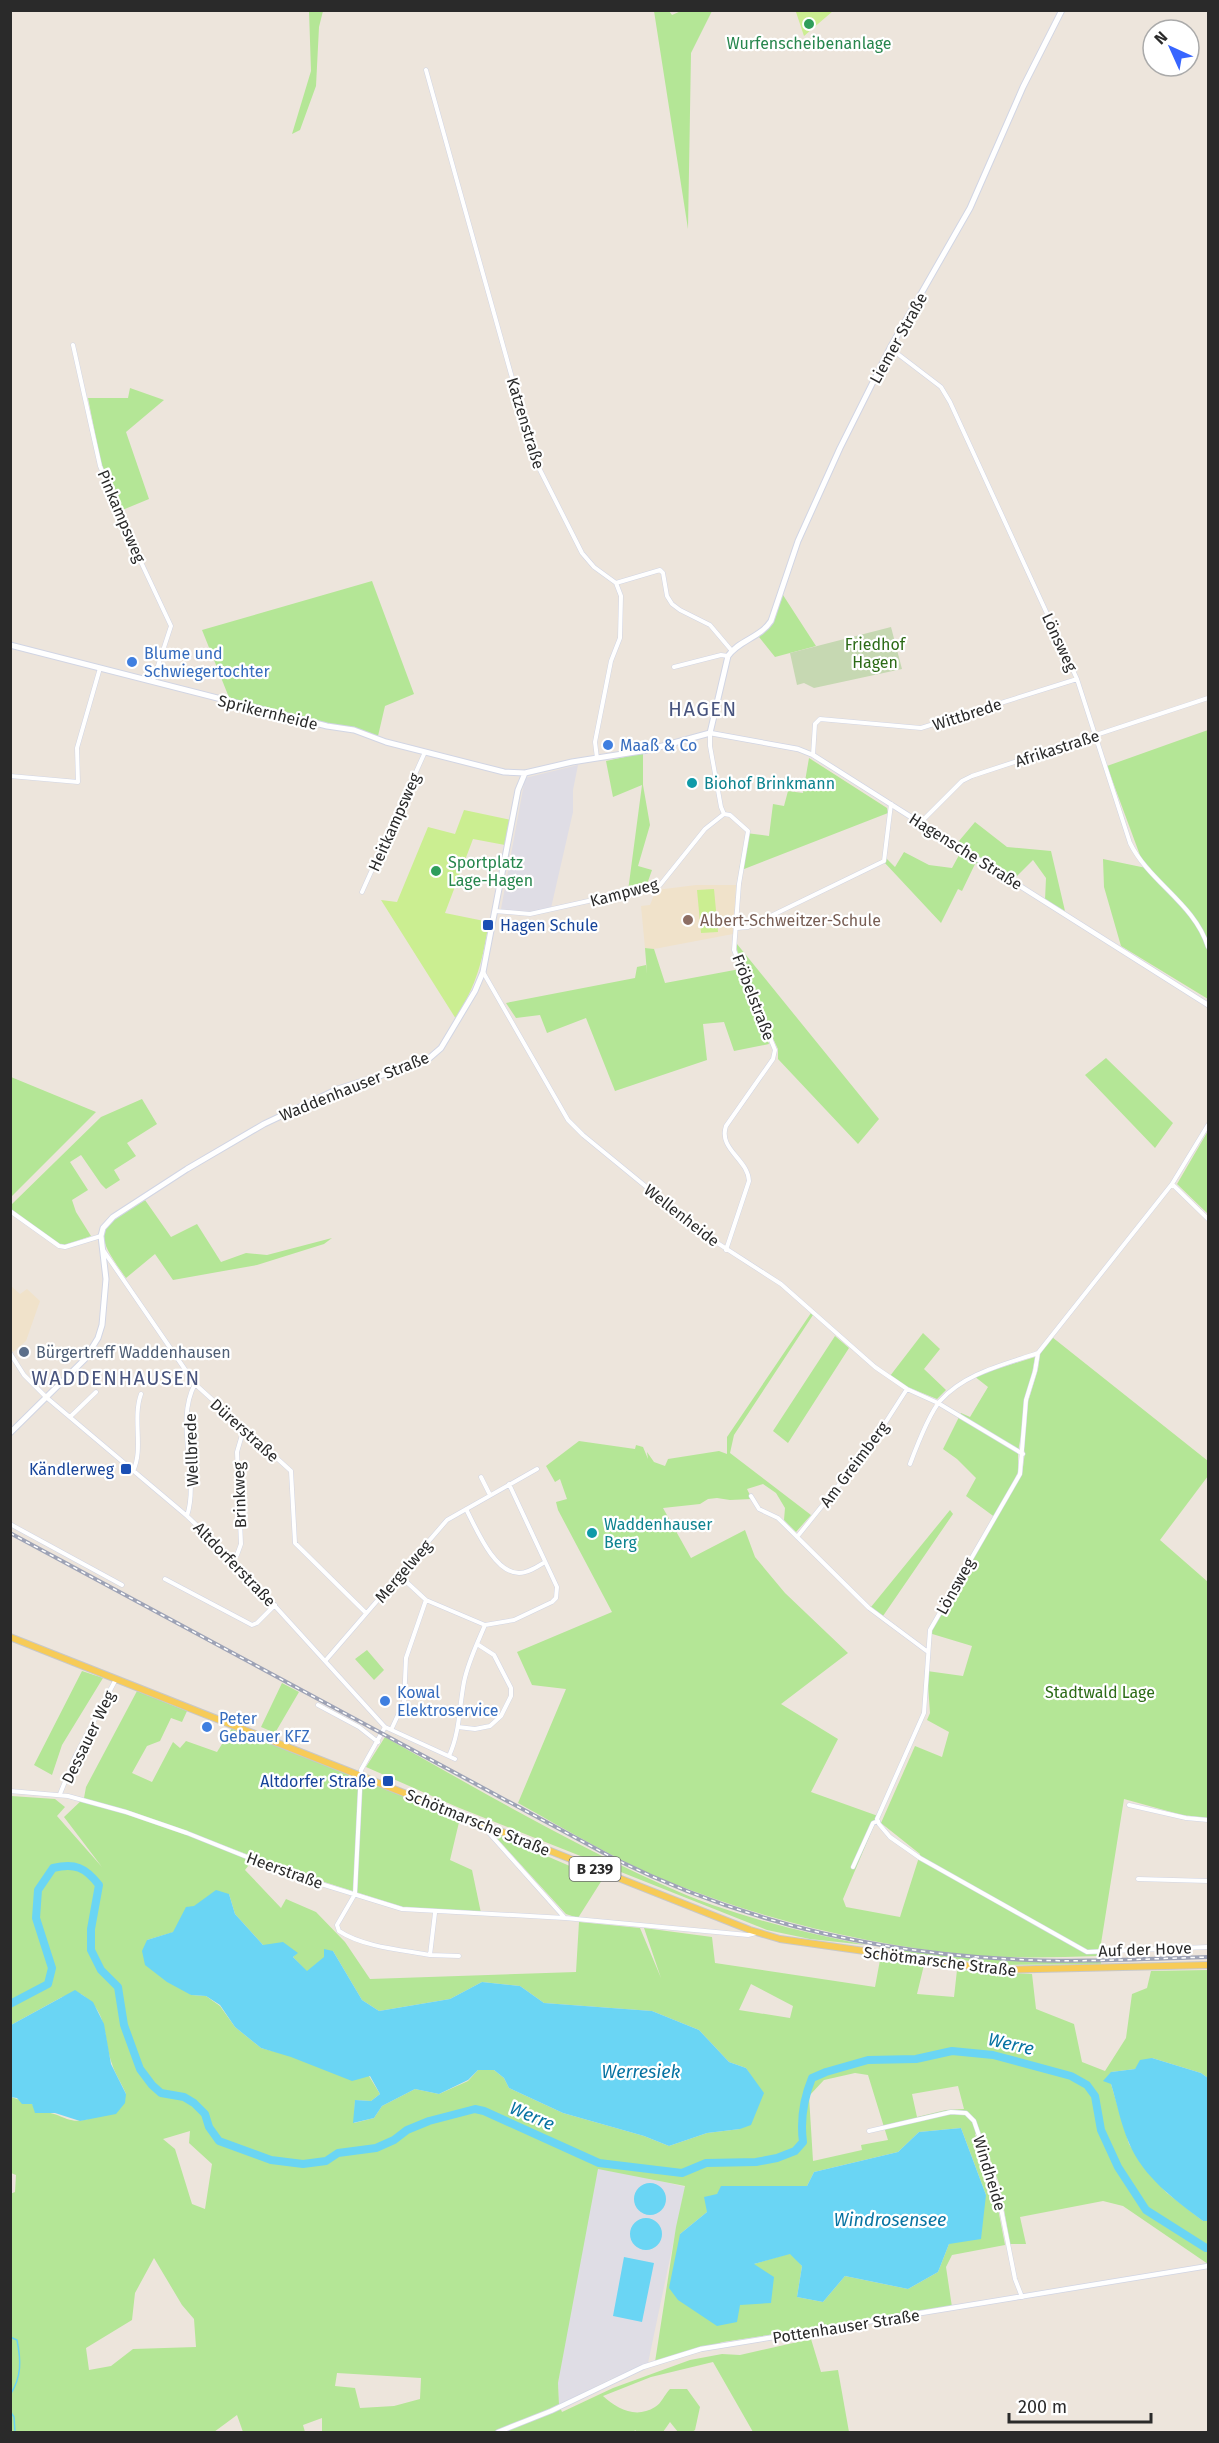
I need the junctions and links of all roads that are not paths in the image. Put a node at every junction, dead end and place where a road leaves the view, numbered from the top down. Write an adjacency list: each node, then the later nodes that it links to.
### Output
1 (1062, 10): 4 (main road, Liemer Straße)
2 (426, 70): 5 (street, Katzenstraße)
3 (73, 345): 11 (street, Pinkampsweg)
4 (891, 348): 7 (main road, Liemer Straße); 10 (street, Lönsweg)
5 (616, 583): 7 (street); 17 (street)
6 (10, 645): 9 (main road, Sprikernheide)
7 (730, 653): 8 (street, Liemer Straße); 13 (main road)
8 (674, 667)
9 (100, 669): 11 (main road, Sprikernheide); 19 (street)
10 (1077, 679): 14 (street, Lönsweg); 16 (street, Wittbrede)
11 (153, 682): 15 (main road, Sprikernheide)
12 (1209, 698): 14 (street, Afrikastraße)
13 (710, 733): 16 (street, Hagensche Straße); 17 (main road); 21 (street)
14 (1095, 735): 22 (street, Afrikastraße); 26 (street, Lönsweg)
15 (425, 752): 18 (main road, Sprikernheide); 23 (street, Heitkampsweg)
16 (813, 754): 20 (street, Hagensche Straße)
17 (597, 758): 18 (main road)
18 (525, 773): 24 (main road, Waddenhauser Straße)
19 (10, 776)
20 (891, 804): 22 (street, Hagensche Straße); 25 (street)
21 (724, 814): 24 (street, Kampweg); 25 (street, Fröbelstraße)
22 (920, 823): 28 (street, Hagensche Straße)
23 (362, 892)
24 (494, 911): 27 (main road, Waddenhauser Straße)
25 (737, 928): 35 (street, Fröbelstraße)
26 (1209, 947)
27 (483, 972): 33 (main road, Waddenhauser Straße); 35 (street, Wellenheide)
28 (1208, 1004)
29 (1209, 1125): 30 (street, Lönsweg)
30 (1172, 1184): 32 (street); 37 (street, Lönsweg)
31 (10, 1211): 33 (street)
32 (1209, 1219)
33 (101, 1236): 34 (main road)
34 (102, 1248): 38 (street, Dürerstraße); 42 (main road)
35 (726, 1250): 39 (street, Wellenheide)
36 (10, 1353): 42 (street, Altdorferstraße)
37 (1038, 1353): 43 (street); 47 (street, Lönsweg)
38 (195, 1384): 45 (street, Dürerstraße); 56 (street, Wellbrede)
39 (907, 1389): 43 (street, Wellenheide); 58 (street, Am Greimberg)
40 (96, 1392): 44 (street)
41 (141, 1394): 50 (street)
42 (46, 1397): 44 (street, Altdorferstraße); 46 (main road)
43 (938, 1403): 47 (street, Wellenheide); 48 (street)
44 (70, 1417): 50 (street, Altdorferstraße)
45 (244, 1428): 59 (street, Brinkweg); 66 (street, Dürerstraße)
46 (10, 1433)
47 (1023, 1454): 70 (street, Lönsweg)
48 (910, 1464)
49 (537, 1469): 52 (street, Mergelweg)
50 (133, 1471): 56 (street, Altdorferstraße)
51 (481, 1477): 53 (street)
52 (509, 1484): 53 (street, Mergelweg); 60 (street)
53 (490, 1495): 55 (street, Mergelweg)
54 (751, 1496): 58 (street)
55 (466, 1509): 60 (street); 61 (street, Mergelweg)
56 (187, 1516): 59 (street, Altdorferstraße)
57 (10, 1524): 63 (street)
58 (797, 1537): 70 (street)
59 (233, 1560): 65 (street, Altdorferstraße)
60 (545, 1562): 67 (street)
61 (399, 1575): 64 (street); 66 (street, Mergelweg)
62 (165, 1579): 65 (street)
63 (122, 1585)
64 (426, 1600): 67 (street); 76 (street)
65 (275, 1605): 71 (street, Altdorferstraße)
66 (366, 1613): 71 (street, Mergelweg)
67 (485, 1625): 69 (street)
68 (10, 1637): 72 (main road, Schötmarsche Straße / B 239)
69 (477, 1644): 75 (street); 75 (street)
70 (928, 1653): 85 (street, Lönsweg)
71 (326, 1660): 74 (street, Altdorferstraße)
72 (117, 1679): 80 (main road, Schötmarsche Straße / B 239); 82 (street, Dessauer Weg)
73 (318, 1705): 77 (street)
74 (385, 1727): 76 (street); 77 (street)
75 (458, 1727): 78 (street)
76 (392, 1728): 78 (street)
77 (378, 1742): 80 (street)
78 (449, 1756): 79 (street)
79 (455, 1759)
80 (361, 1776): 86 (main road, Schötmarsche Straße / B 239); 90 (street)
81 (10, 1791): 82 (street, Heerstraße)
82 (60, 1794): 90 (street, Heerstraße)
83 (1130, 1805): 84 (street)
84 (1209, 1820)
85 (878, 1821): 87 (street, Lönsweg); 94 (street, Auf der Hove)
86 (486, 1826): 92 (street); 93 (main road, Schötmarsche Straße / B 239)
87 (853, 1867)
88 (1137, 1879): 89 (street)
89 (1209, 1881)
90 (355, 1894): 91 (street, Heerstraße); 95 (street)
91 (435, 1912): 92 (street, Heerstraße); 95 (street)
92 (565, 1918): 93 (street, Heerstraße)
93 (756, 1932): 97 (main road, Schötmarsche Straße / B 239)
94 (1209, 1947)
95 (430, 1955): 96 (street)
96 (459, 1956)
97 (1209, 1965)
98 (869, 2131): 100 (street, Windheide)
99 (1209, 2266): 100 (street, Pottenhauser Straße)
100 (1022, 2297): 101 (street, Pottenhauser Straße)
101 (498, 2433)

